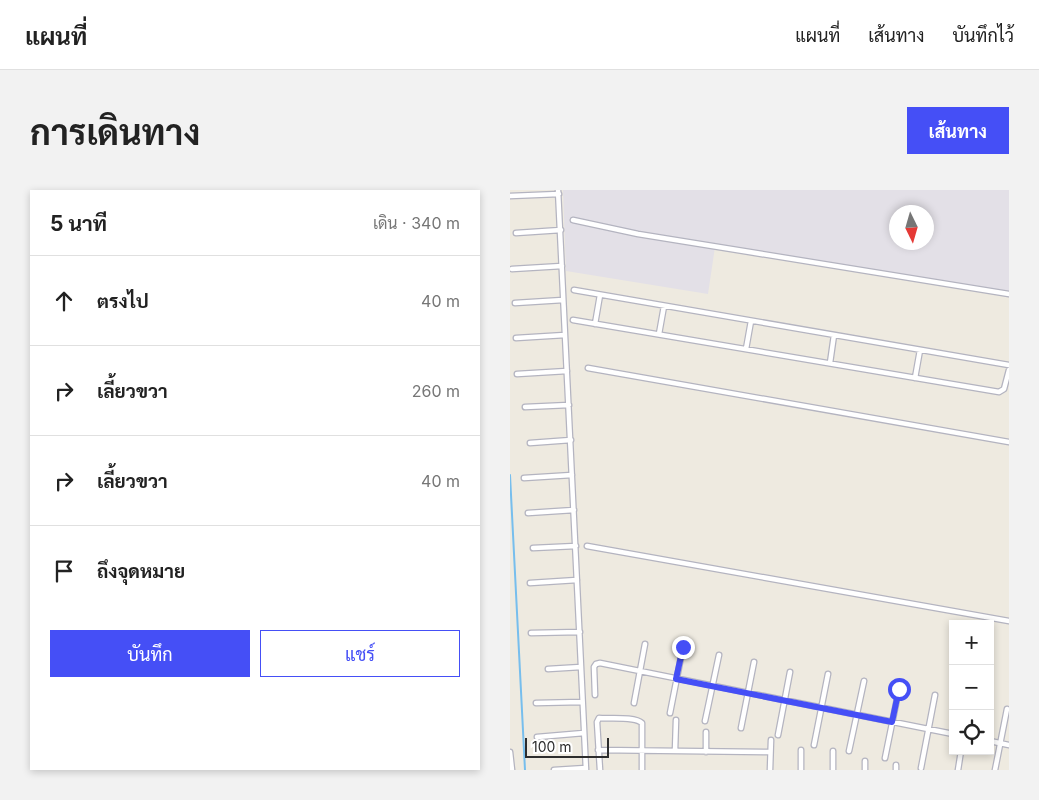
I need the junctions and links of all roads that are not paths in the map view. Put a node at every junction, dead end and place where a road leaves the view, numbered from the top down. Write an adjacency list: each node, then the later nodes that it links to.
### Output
1 (558, 192): 2 (street); 4 (street)
2 (510, 196)
3 (573, 220): 10 (street)
4 (560, 230): 5 (street); 6 (street)
5 (516, 233)
6 (562, 266): 7 (street); 11 (street)
7 (512, 269)
8 (574, 290): 9 (street)
9 (600, 294): 13 (street); 16 (street)
10 (1009, 294)
11 (563, 300): 12 (street); 18 (street)
12 (515, 303)
13 (664, 306): 15 (street); 17 (street)
14 (573, 320): 16 (street)
15 (751, 321): 19 (street); 21 (street)
16 (595, 324): 17 (street)
17 (659, 334): 21 (street)
18 (565, 335): 20 (street); 27 (street)
19 (834, 335): 22 (street); 23 (street)
20 (516, 338)
21 (746, 349): 23 (street)
22 (920, 350): 24 (street); 29 (street)
23 (830, 363): 29 (street)
24 (1009, 365)
25 (588, 368): 33 (street)
26 (1009, 370): 29 (street)
27 (567, 372): 28 (street); 30 (street)
28 (517, 374)
29 (915, 378)
30 (569, 405): 31 (street); 32 (street)
31 (524, 407)
32 (570, 440): 34 (street); 35 (street)
33 (1009, 442)
34 (530, 443)
35 (572, 475): 36 (street); 37 (street)
36 (524, 478)
37 (574, 510): 38 (street); 39 (street)
38 (528, 513)
39 (576, 546): 41 (street); 42 (street)
40 (587, 546): 44 (street)
41 (533, 548)
42 (577, 580): 43 (street); 45 (street)
43 (530, 584)
44 (1009, 621)
45 (580, 632): 46 (street); 51 (street)
46 (531, 633)
47 (646, 644): 53 (street)
48 (683, 647): 56 (street)
49 (718, 655): 58 (street)
50 (754, 662): 60 (street)
51 (581, 667): 52 (street); 64 (street)
52 (548, 669)
53 (640, 672): 56 (street); 61 (street); 66 (street)
54 (790, 672): 63 (street)
55 (828, 674): 67 (street)
56 (676, 679): 58 (street); 69 (street)
57 (864, 682): 70 (street)
58 (712, 686): 60 (street); 72 (street)
59 (899, 689): 73 (street)
60 (748, 693): 63 (street); 74 (street)
61 (595, 695)
62 (935, 695): 75 (street)
63 (785, 700): 67 (street); 79 (street)
64 (582, 702): 65 (street); 77 (street)
65 (536, 703)
66 (634, 703)
67 (820, 708): 70 (street); 84 (street)
68 (1007, 710): 83 (street)
69 (670, 713)
70 (856, 715): 73 (street); 91 (street)
71 (676, 720): 89 (street)
72 (706, 721)
73 (892, 722): 75 (street); 96 (street)
74 (741, 728)
75 (928, 729): 78 (street); 98 (street)
76 (706, 732): 93 (street)
77 (584, 733): 80 (street); 99 (street)
78 (949, 733)
79 (778, 734)
80 (537, 737)
81 (771, 740): 94 (street)
82 (994, 742): 83 (street)
83 (1000, 743): 85 (street); 109 (street)
84 (814, 745)
85 (1009, 745)
86 (598, 750): 87 (street); 87 (street); 102 (street)
87 (642, 750): 89 (street); 103 (street)
88 (802, 750): 105 (street)
89 (675, 751): 93 (street)
90 (833, 751): 106 (street)
91 (849, 751)
92 (510, 752): 100 (street)
93 (706, 752): 94 (street)
94 (770, 752): 104 (street)
95 (960, 755): 108 (street)
96 (885, 758)
97 (865, 761): 107 (street)
98 (922, 768)
99 (586, 769): 101 (street)
100 (512, 770)
101 (554, 770)
102 (600, 770)
103 (642, 770)
104 (770, 770)
105 (801, 770)
106 (833, 770)
107 (865, 770)
108 (958, 770)
109 (995, 770)

